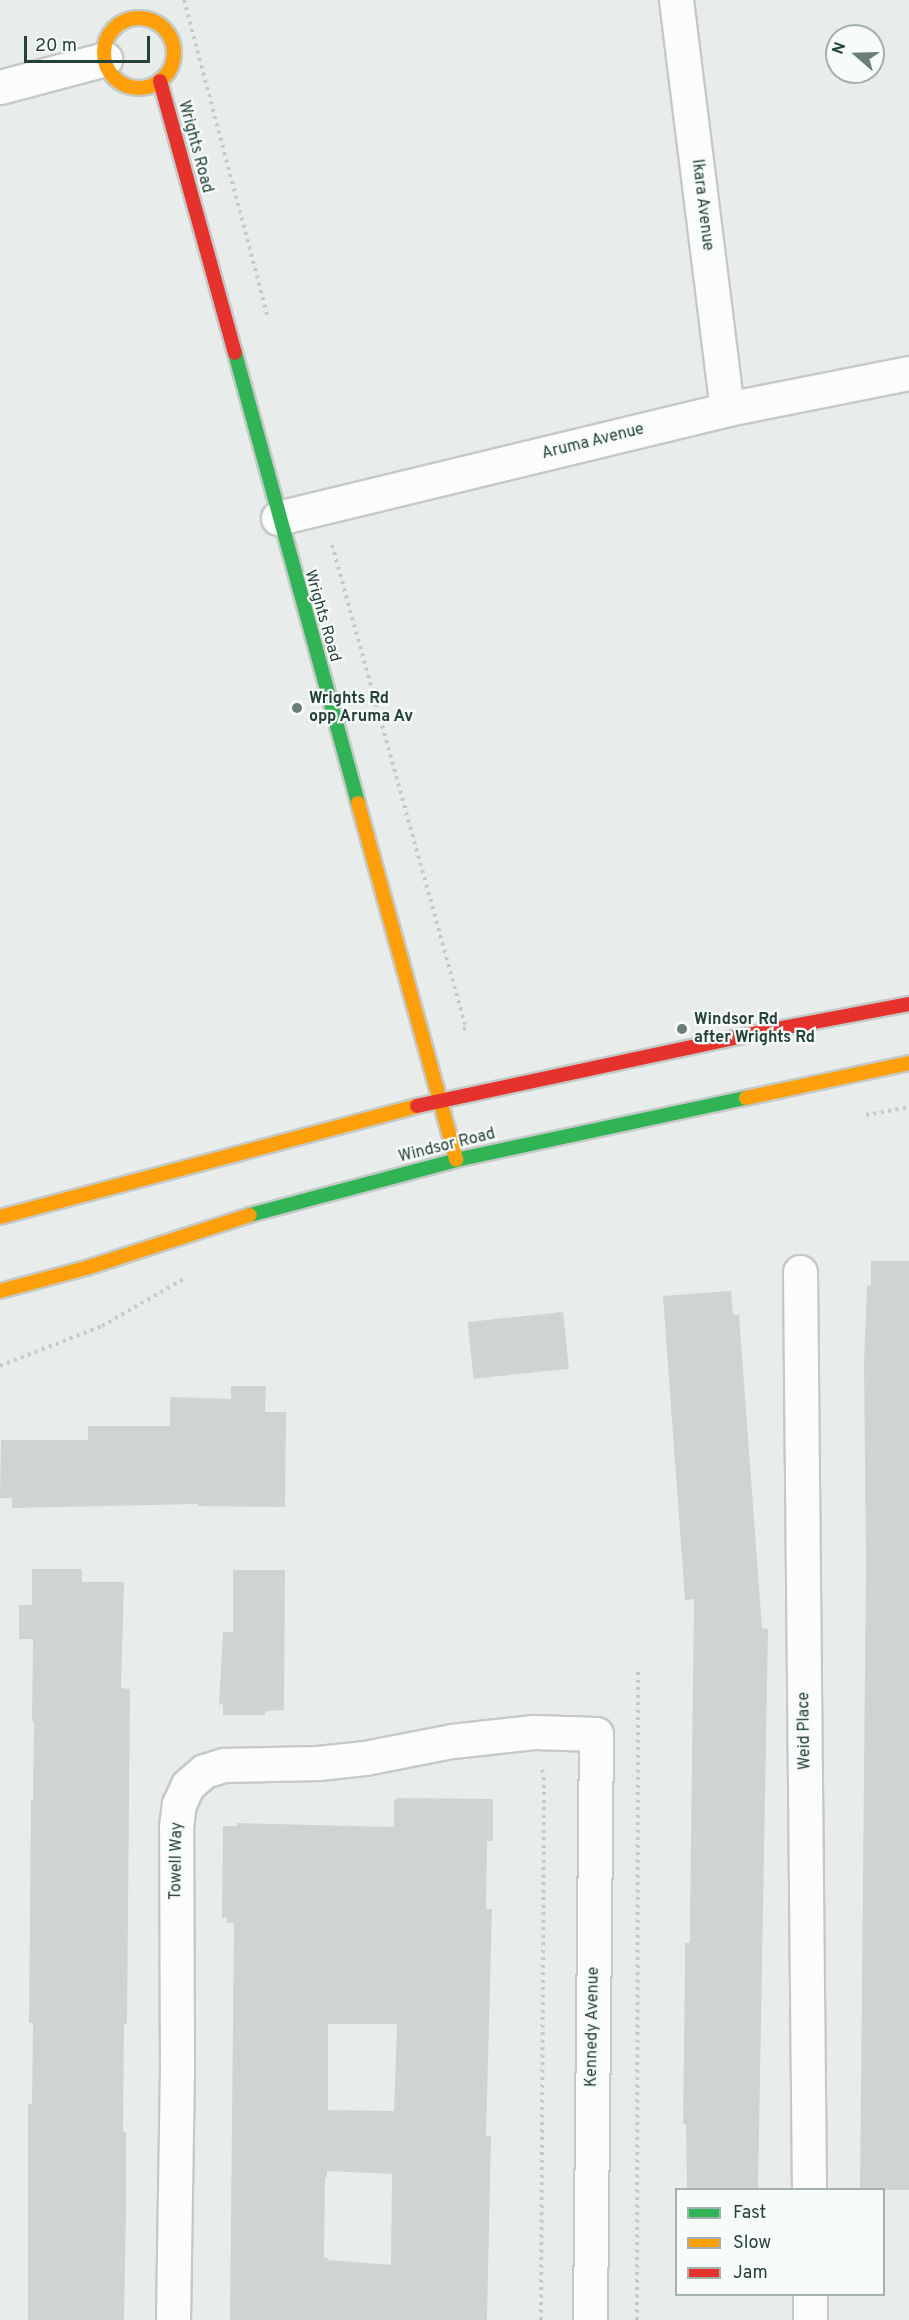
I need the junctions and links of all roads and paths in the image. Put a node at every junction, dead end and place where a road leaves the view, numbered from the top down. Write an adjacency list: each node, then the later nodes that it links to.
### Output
1 (135, 0): 4 (main road)
2 (184, 0): 8 (path)
3 (676, 0): 10 (street, Ikara Avenue)
4 (140, 18): 5 (main road); 6 (main road)
5 (105, 59): 6 (main road); 7 (street)
6 (160, 81): 11 (main road, Wrights Road)
7 (0, 87)
8 (269, 320)
9 (909, 373): 10 (street, Aruma Avenue)
10 (728, 409): 11 (street, Aruma Avenue)
11 (278, 518): 14 (main road, Wrights Road)
12 (339, 571): 14 (path)
13 (909, 1004): 16 (main road)
14 (423, 1038): 16 (main road, Wrights Road)
15 (909, 1062): 17 (main road, Windsor Road)
16 (441, 1100): 17 (main road, Wrights Road); 18 (main road)
17 (456, 1160): 21 (main road, Windsor Road)
18 (0, 1217)
19 (800, 1272): 26 (street, Weid Place)
20 (195, 1273): 22 (path)
21 (0, 1291)
22 (0, 1366)
23 (638, 1672): 31 (path)
24 (534, 1732): 25 (street, Towell Way); 28 (street, Towell Way); 29 (path)
25 (596, 1734): 30 (street, Kennedy Avenue)
26 (809, 2188)
27 (810, 2296): 32 (street)
28 (173, 2320)
29 (541, 2320)
30 (590, 2320)
31 (637, 2320)
32 (810, 2320)

